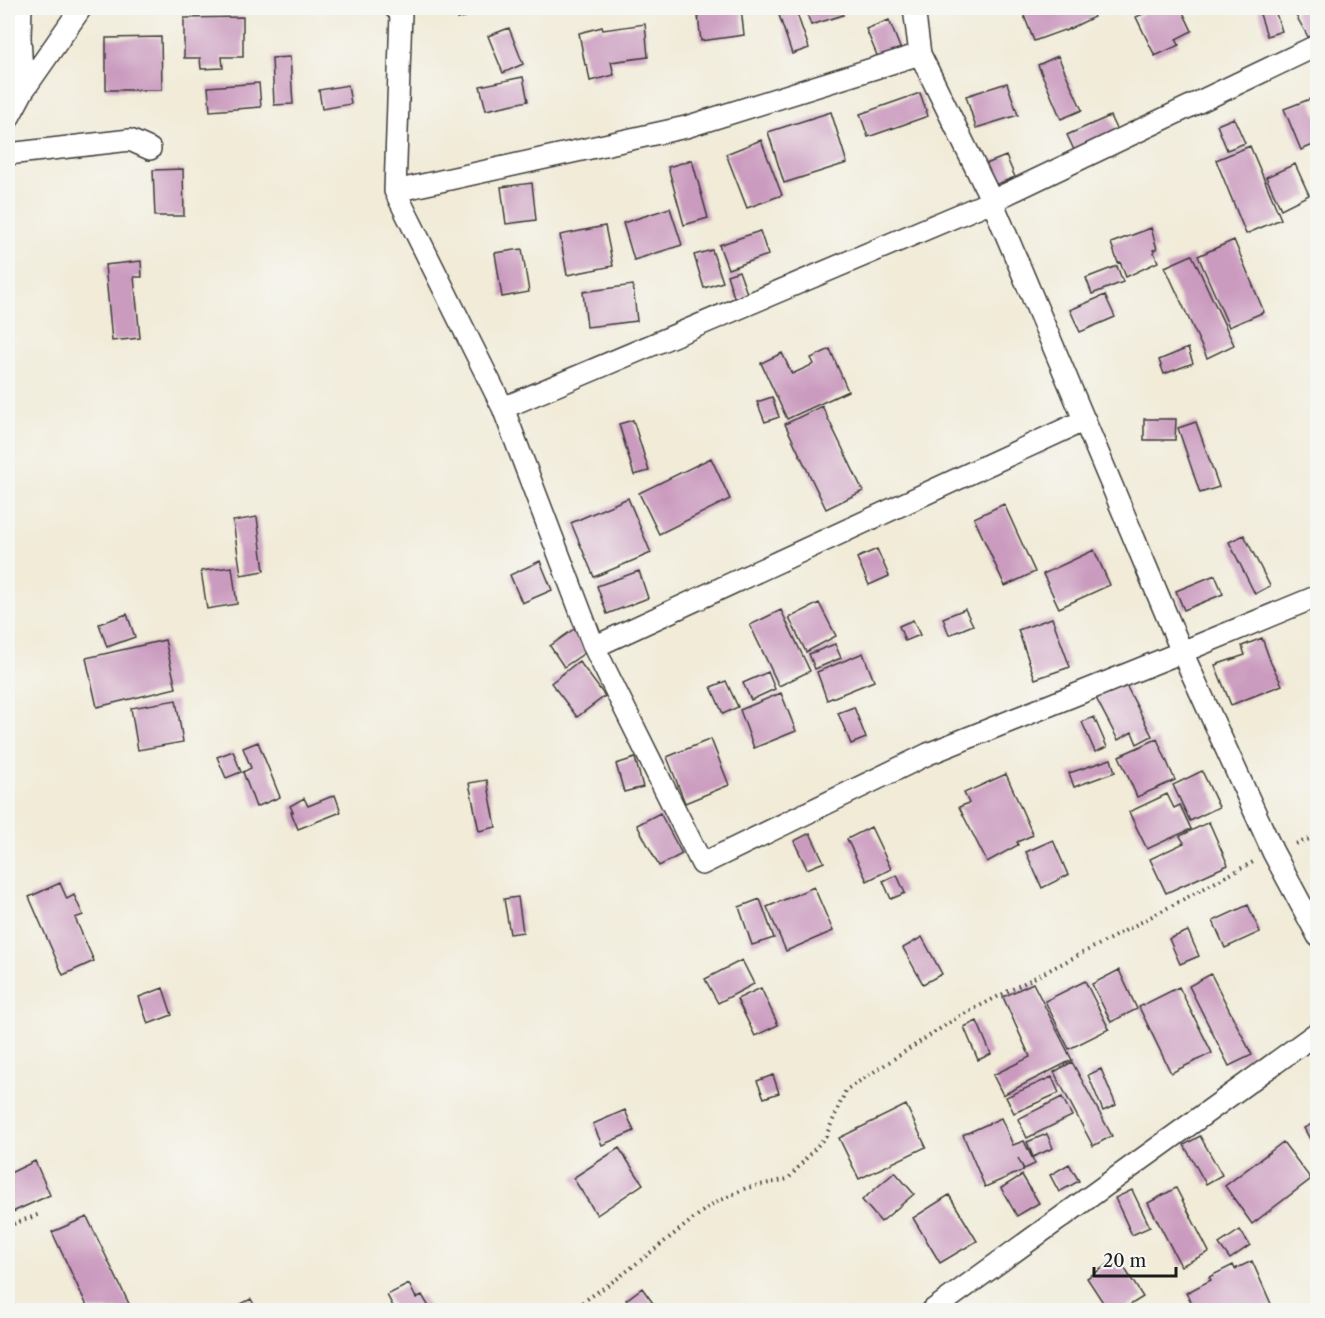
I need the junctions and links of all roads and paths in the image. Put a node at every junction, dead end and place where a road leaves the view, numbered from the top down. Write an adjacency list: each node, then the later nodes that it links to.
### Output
1 (21, 8): 7 (street)
2 (81, 8): 7 (street)
3 (394, 8): 11 (street)
4 (914, 8): 6 (street)
5 (1317, 45): 12 (street)
6 (920, 54): 11 (street); 12 (street)
7 (23, 91): 8 (street)
8 (8, 119)
9 (150, 148): 10 (street)
10 (8, 154)
11 (395, 191): 13 (street)
12 (992, 201): 13 (street); 14 (street)
13 (503, 408): 16 (street)
14 (1085, 420): 16 (street); 17 (street)
15 (1317, 596): 17 (street)
16 (594, 646): 17 (street)
17 (1182, 652): 19 (street)
18 (1317, 836): 19 (path)
19 (1273, 852): 20 (street); 24 (path)
20 (1317, 936)
21 (1317, 1032): 25 (street)
22 (40, 1214): 23 (path)
23 (8, 1226)
24 (573, 1311)
25 (933, 1311)

